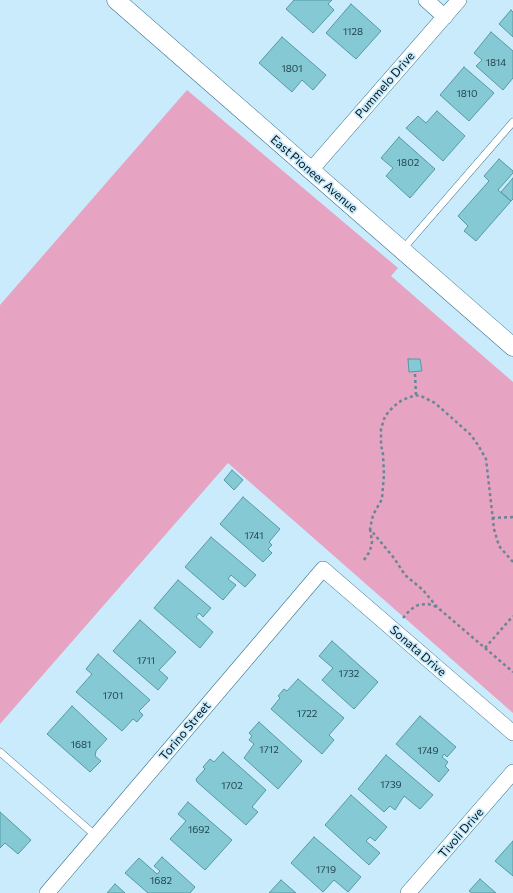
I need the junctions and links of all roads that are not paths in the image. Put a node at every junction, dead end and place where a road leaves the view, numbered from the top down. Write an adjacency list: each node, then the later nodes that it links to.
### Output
1 (116, 0): 6 (street, East Pioneer Avenue)
2 (426, 0): 4 (street)
3 (459, 0): 4 (street, Pummelo Drive)
4 (445, 17): 6 (street, Pummelo Drive)
5 (513, 122): 7 (lane)
6 (311, 170): 7 (street, East Pioneer Avenue)
7 (402, 250): 8 (street, East Pioneer Avenue)
8 (513, 347)
9 (323, 569): 10 (street, Sonata Drive); 13 (street, Torino Street)
10 (513, 733)
11 (0, 752): 13 (lane)
12 (513, 772): 15 (street, Tivoli Drive)
13 (96, 836): 14 (street, Torino Street)
14 (47, 893)
15 (408, 893)

